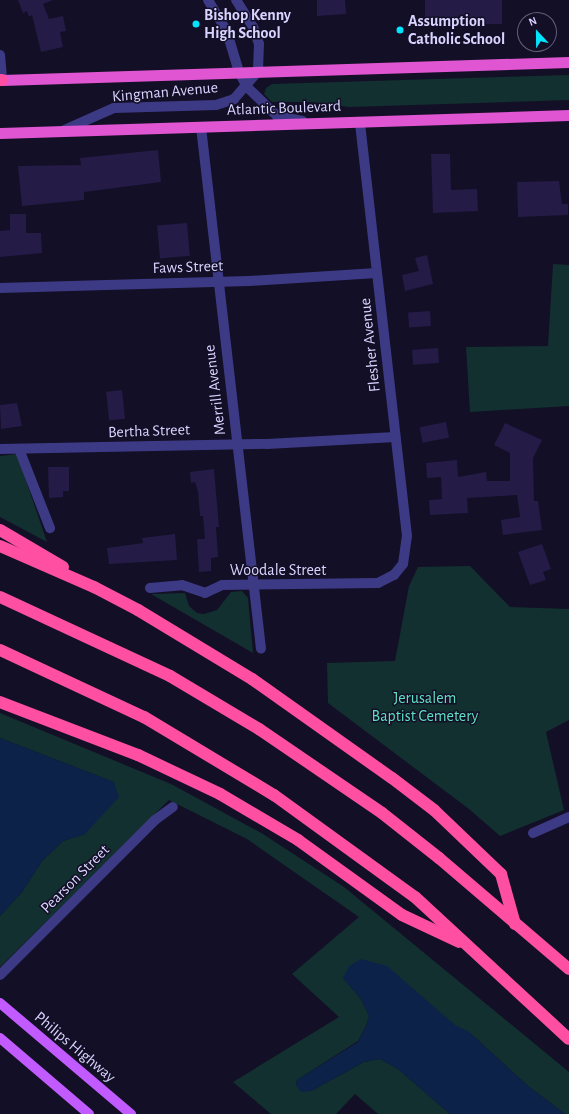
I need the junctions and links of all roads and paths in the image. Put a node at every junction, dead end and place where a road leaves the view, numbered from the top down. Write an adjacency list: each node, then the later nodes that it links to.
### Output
1 (208, 0): 6 (street, Kingman Avenue)
2 (236, 0): 5 (street)
3 (0, 55): 7 (street)
4 (569, 62): 5 (highway)
5 (258, 71): 6 (highway); 8 (street, Kingman Avenue)
6 (239, 72): 7 (highway); 8 (street, Kingman Avenue)
7 (1, 80)
8 (247, 87): 11 (street, Kingman Avenue); 13 (street, Kingman Avenue)
9 (569, 115): 10 (highway, Atlantic Boulevard)
10 (360, 122): 11 (highway, Atlantic Boulevard); 15 (street, Flesher Avenue)
11 (313, 123): 12 (highway, Atlantic Boulevard)
12 (201, 127): 13 (highway, Atlantic Boulevard); 16 (street, Merrill Avenue)
13 (60, 131): 14 (highway, Atlantic Boulevard)
14 (0, 133)
15 (377, 273): 16 (street, Faws Street); 18 (street, Flesher Avenue)
16 (218, 281): 17 (street, Faws Street); 19 (street, Merrill Avenue)
17 (0, 288)
18 (395, 437): 19 (street, Bertha Street); 25 (street, Flesher Avenue)
19 (237, 444): 21 (street, Bertha Street); 26 (street, Merrill Avenue)
20 (0, 449): 21 (street, Bertha Street)
21 (19, 449): 22 (street)
22 (50, 528)
23 (0, 530): 27 (highway)
24 (0, 546): 27 (highway)
25 (402, 564): 26 (street, Woodale Street)
26 (253, 584): 28 (street, Woodale Street); 30 (street, Merrill Avenue)
27 (94, 587): 36 (highway)
28 (150, 588)
29 (0, 597): 36 (highway)
30 (261, 648)
31 (0, 650): 37 (highway)
32 (0, 702): 37 (highway)
33 (173, 807): 39 (street, Pearson Street)
34 (569, 817): 35 (street)
35 (534, 833)
36 (515, 924): 38 (highway)
37 (473, 949): 42 (highway)
38 (569, 969)
39 (0, 975)
40 (0, 1003): 44 (main road, Philips Highway)
41 (0, 1038): 43 (main road)
42 (569, 1039)
43 (89, 1114)
44 (131, 1114)

